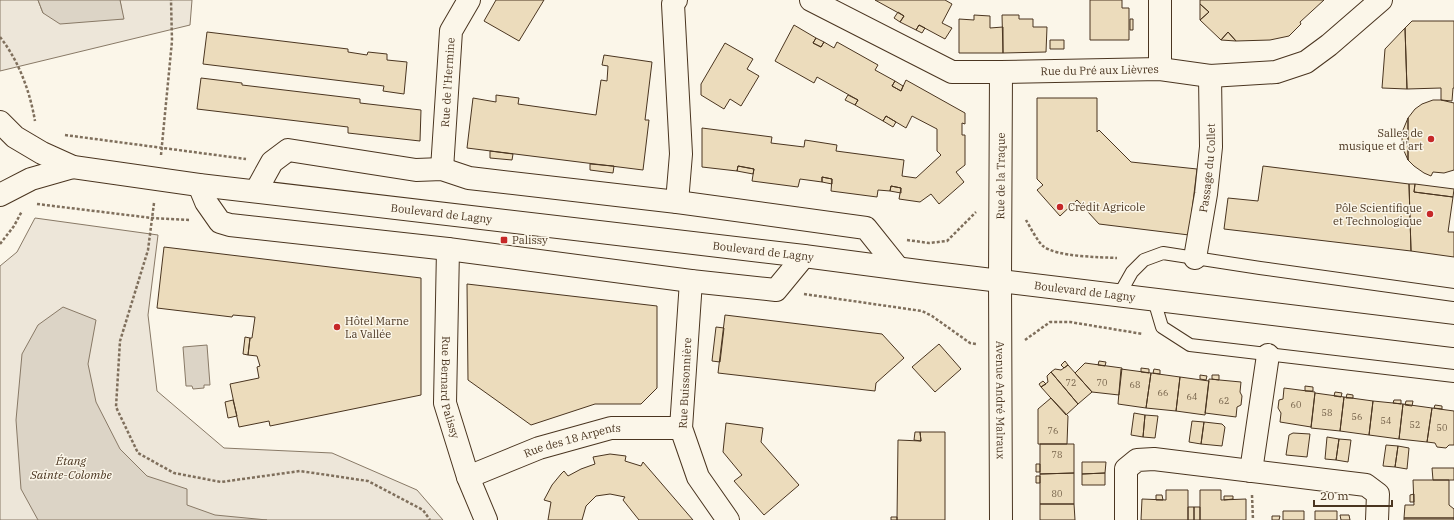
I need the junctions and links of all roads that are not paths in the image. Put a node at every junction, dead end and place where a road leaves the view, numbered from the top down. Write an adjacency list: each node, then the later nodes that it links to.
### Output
1 (469, 0): 11 (street, Rue de l'Hermine)
2 (811, 0): 7 (street, Rue du Pré aux Lièvres)
3 (1160, 0): 6 (street)
4 (1381, 0): 8 (street, Rue du Pré aux Lièvres)
5 (672, 1): 15 (street)
6 (1160, 69): 7 (street, Rue du Pré aux Lièvres); 8 (street, Rue du Pré aux Lièvres)
7 (1001, 72): 20 (street, Rue de la Traque)
8 (1210, 76): 18 (street, Passage du Collet)
9 (0, 122): 10 (street, Boulevard de Lagny)
10 (73, 167): 12 (street, Boulevard de Lagny); 14 (street, Boulevard de Lagny)
11 (442, 168): 13 (street); 15 (street)
12 (198, 184): 13 (street, Boulevard de Lagny); 16 (street)
13 (256, 191): 17 (street, Boulevard de Lagny)
14 (0, 195)
15 (677, 202): 19 (street)
16 (448, 249): 21 (street); 30 (street, Rue Bernard Palissy)
17 (804, 256): 19 (street, Boulevard de Lagny); 21 (street)
18 (1195, 258): 22 (lane); 23 (lane)
19 (898, 268): 20 (street, Boulevard de Lagny)
20 (1000, 280): 22 (street, Boulevard de Lagny); 33 (street, Avenue André Malraux)
21 (691, 281): 28 (street, Rue Buissonnière)
22 (1119, 295): 24 (street, Boulevard de Lagny)
23 (1454, 295)
24 (1154, 300): 25 (street, Boulevard de Lagny); 26 (lane)
25 (1454, 336)
26 (1268, 355): 27 (lane); 29 (street)
27 (1454, 376)
28 (681, 428): 30 (street, Rue des 18 Arpents); 32 (street, Rue Buissonnière)
29 (1251, 471): 34 (street); 35 (street)
30 (468, 477): 31 (street, Rue Bernard Palissy)
31 (486, 520)
32 (728, 520)
33 (1001, 520)
34 (1126, 520)
35 (1378, 520)

